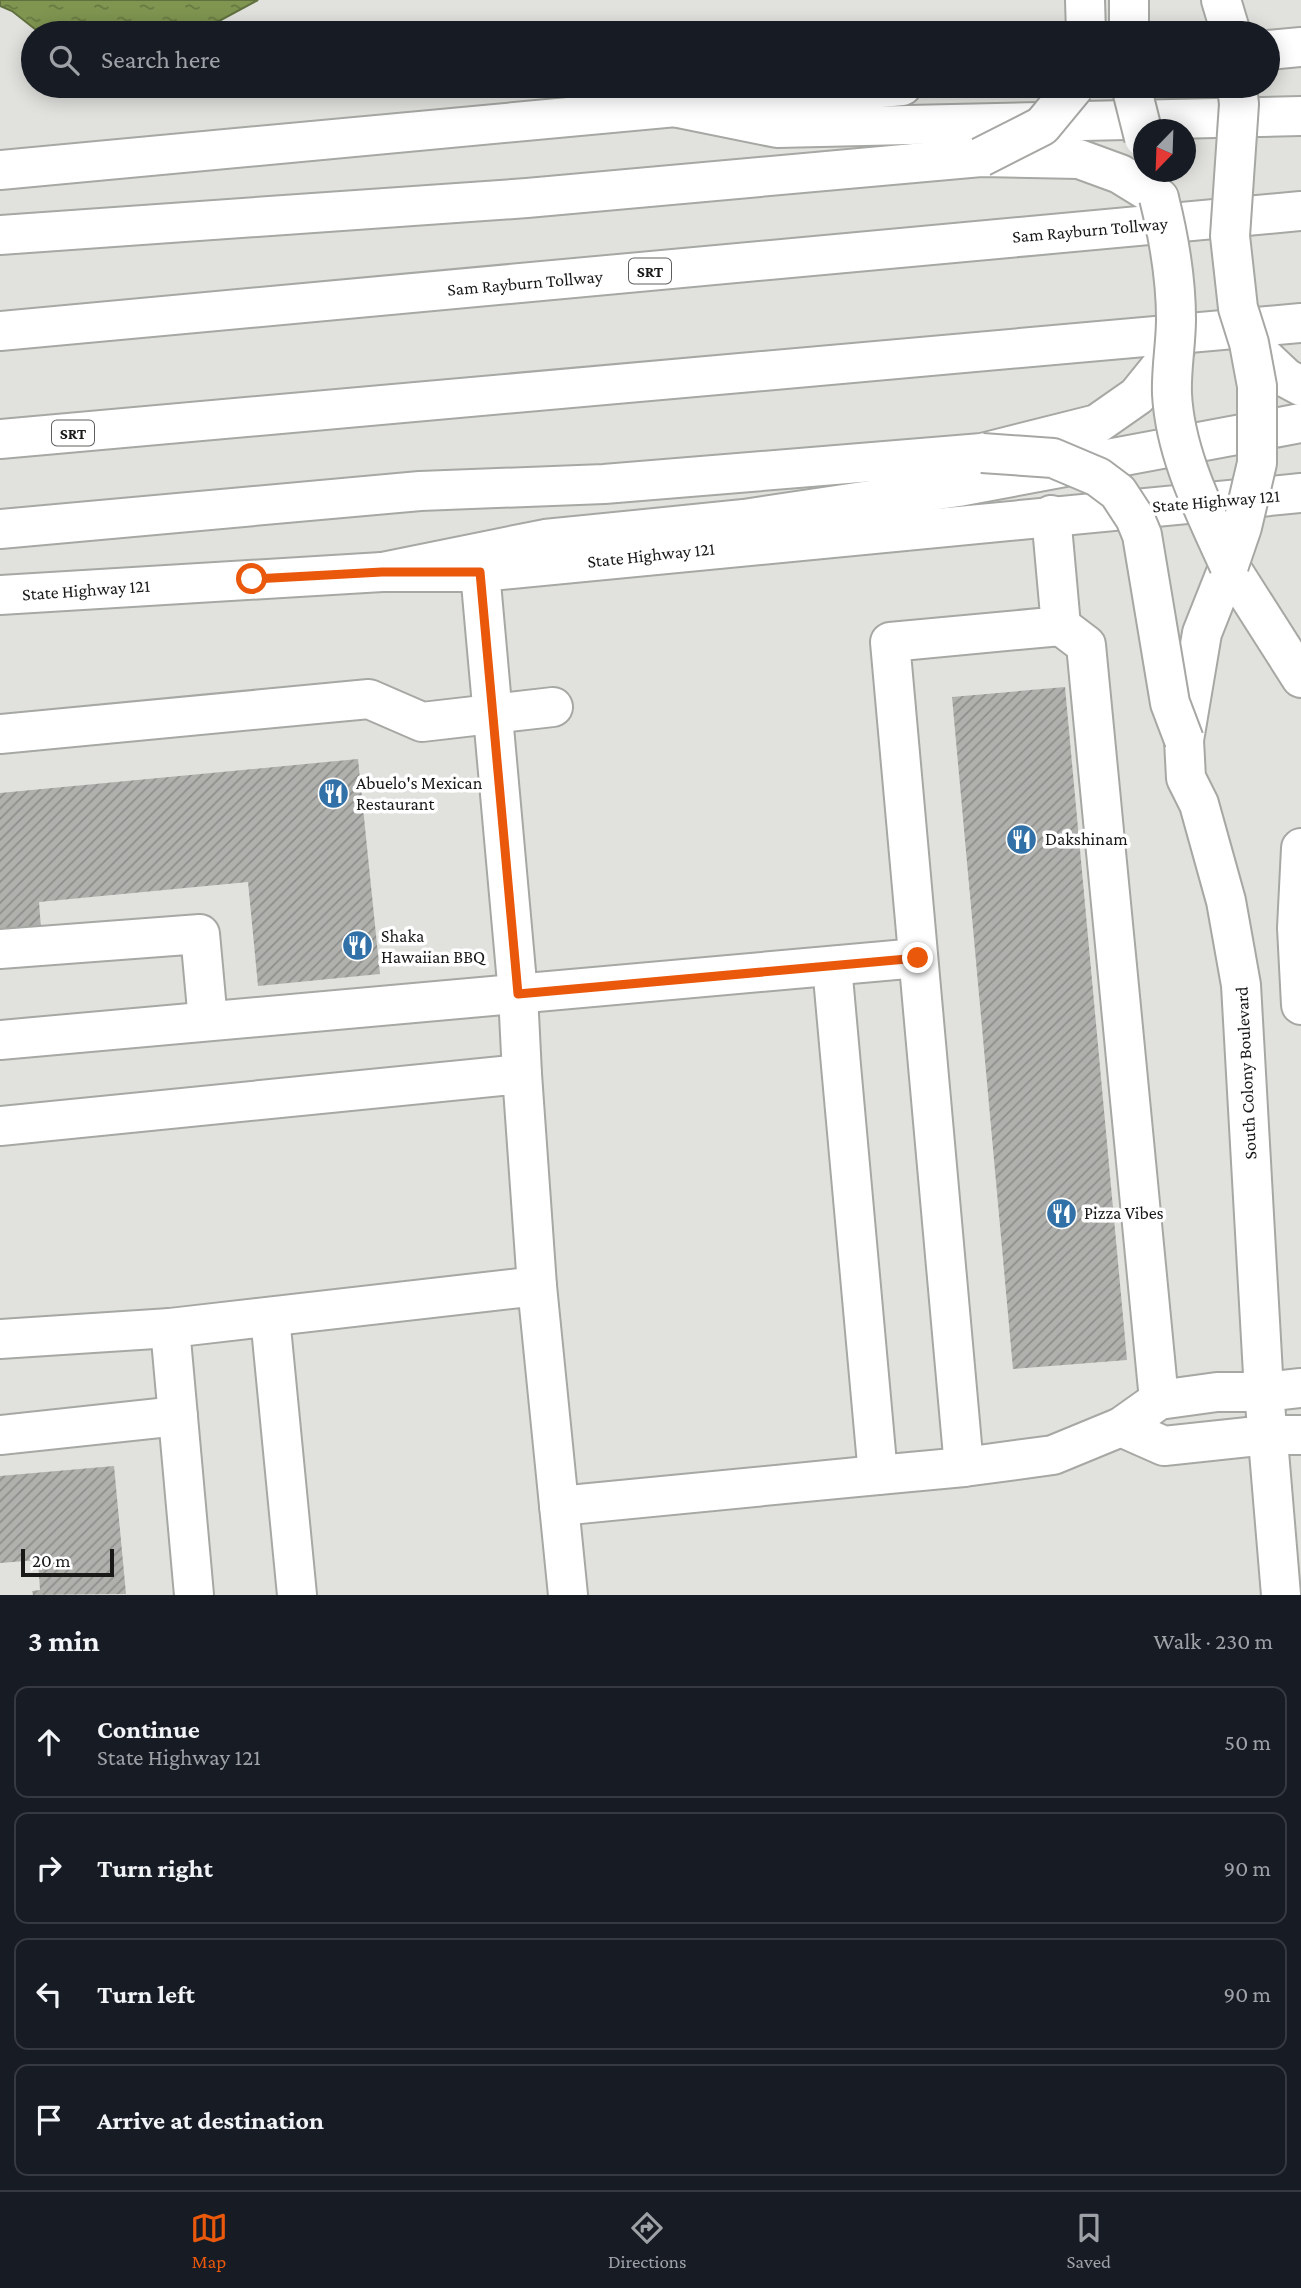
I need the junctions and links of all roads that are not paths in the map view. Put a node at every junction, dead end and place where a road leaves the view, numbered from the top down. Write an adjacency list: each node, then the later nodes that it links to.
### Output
1 (1085, 0): 4 (main road)
2 (1129, 0): 5 (main road)
3 (1222, 0): 6 (main road)
4 (1086, 21)
5 (1129, 21)
6 (1228, 21)
7 (1301, 47): 8 (main road)
8 (1280, 49)
9 (780, 98): 13 (main road)
10 (1065, 98): 16 (main road, bridge)
11 (1134, 98): 15 (main road, bridge)
12 (1238, 98): 23 (main road, South Colony Boulevard, bridge)
13 (678, 108): 14 (main road); 17 (main road)
14 (1301, 116)
15 (1139, 119)
16 (981, 158): 18 (main road); 20 (main road)
17 (0, 170)
18 (1156, 185): 24 (main road, bridge)
19 (1301, 211): 22 (main road, Sam Rayburn Tollway / SRT)
20 (0, 235)
21 (1301, 323): 27 (main road, SRT)
22 (0, 331)
23 (1249, 343): 25 (main road); 32 (main road, South Colony Boulevard, bridge)
24 (1175, 349): 28 (main road, bridge); 32 (main road, bridge)
25 (1301, 386)
26 (1301, 423): 33 (main road)
27 (0, 439)
28 (982, 453): 31 (main road); 41 (main road, bridge)
29 (1301, 493): 30 (main road, State Highway 121)
30 (1051, 515): 34 (main road, State Highway 121); 36 (main road)
31 (0, 529)
32 (1228, 565): 37 (main road); 41 (main road, South Colony Boulevard)
33 (382, 572): 34 (main road, State Highway 121); 35 (main road, State Highway 121)
34 (480, 572): 39 (main road)
35 (0, 595)
36 (1061, 626): 44 (main road); 57 (main road)
37 (1301, 678)
38 (553, 707): 39 (main road)
39 (493, 714): 40 (main road); 46 (main road)
40 (0, 734)
41 (1184, 740): 56 (main road, South Colony Boulevard)
42 (1301, 848): 47 (main road)
43 (0, 949): 48 (main road)
44 (918, 958): 45 (main road); 62 (main road)
45 (832, 966): 46 (main road); 63 (main road)
46 (518, 994): 48 (main road); 50 (main road)
47 (1301, 1005)
48 (208, 1021): 49 (main road)
49 (0, 1040)
50 (522, 1074): 51 (main road); 52 (main road)
51 (0, 1126)
52 (537, 1286): 53 (main road); 64 (main road)
53 (270, 1317): 54 (main road); 66 (main road)
54 (170, 1328): 55 (main road); 58 (main road)
55 (0, 1339)
56 (1282, 1390): 57 (main road); 61 (main road, South Colony Boulevard)
57 (1159, 1401): 59 (main road)
58 (178, 1416): 60 (main road); 65 (main road)
59 (1121, 1427): 61 (main road); 62 (main road)
60 (0, 1435)
61 (1284, 1435): 68 (main road, South Colony Boulevard)
62 (964, 1467): 63 (main road)
63 (878, 1475): 64 (main road)
64 (559, 1506): 67 (main road)
65 (194, 1595)
66 (297, 1595)
67 (568, 1595)
68 (1281, 1595)

